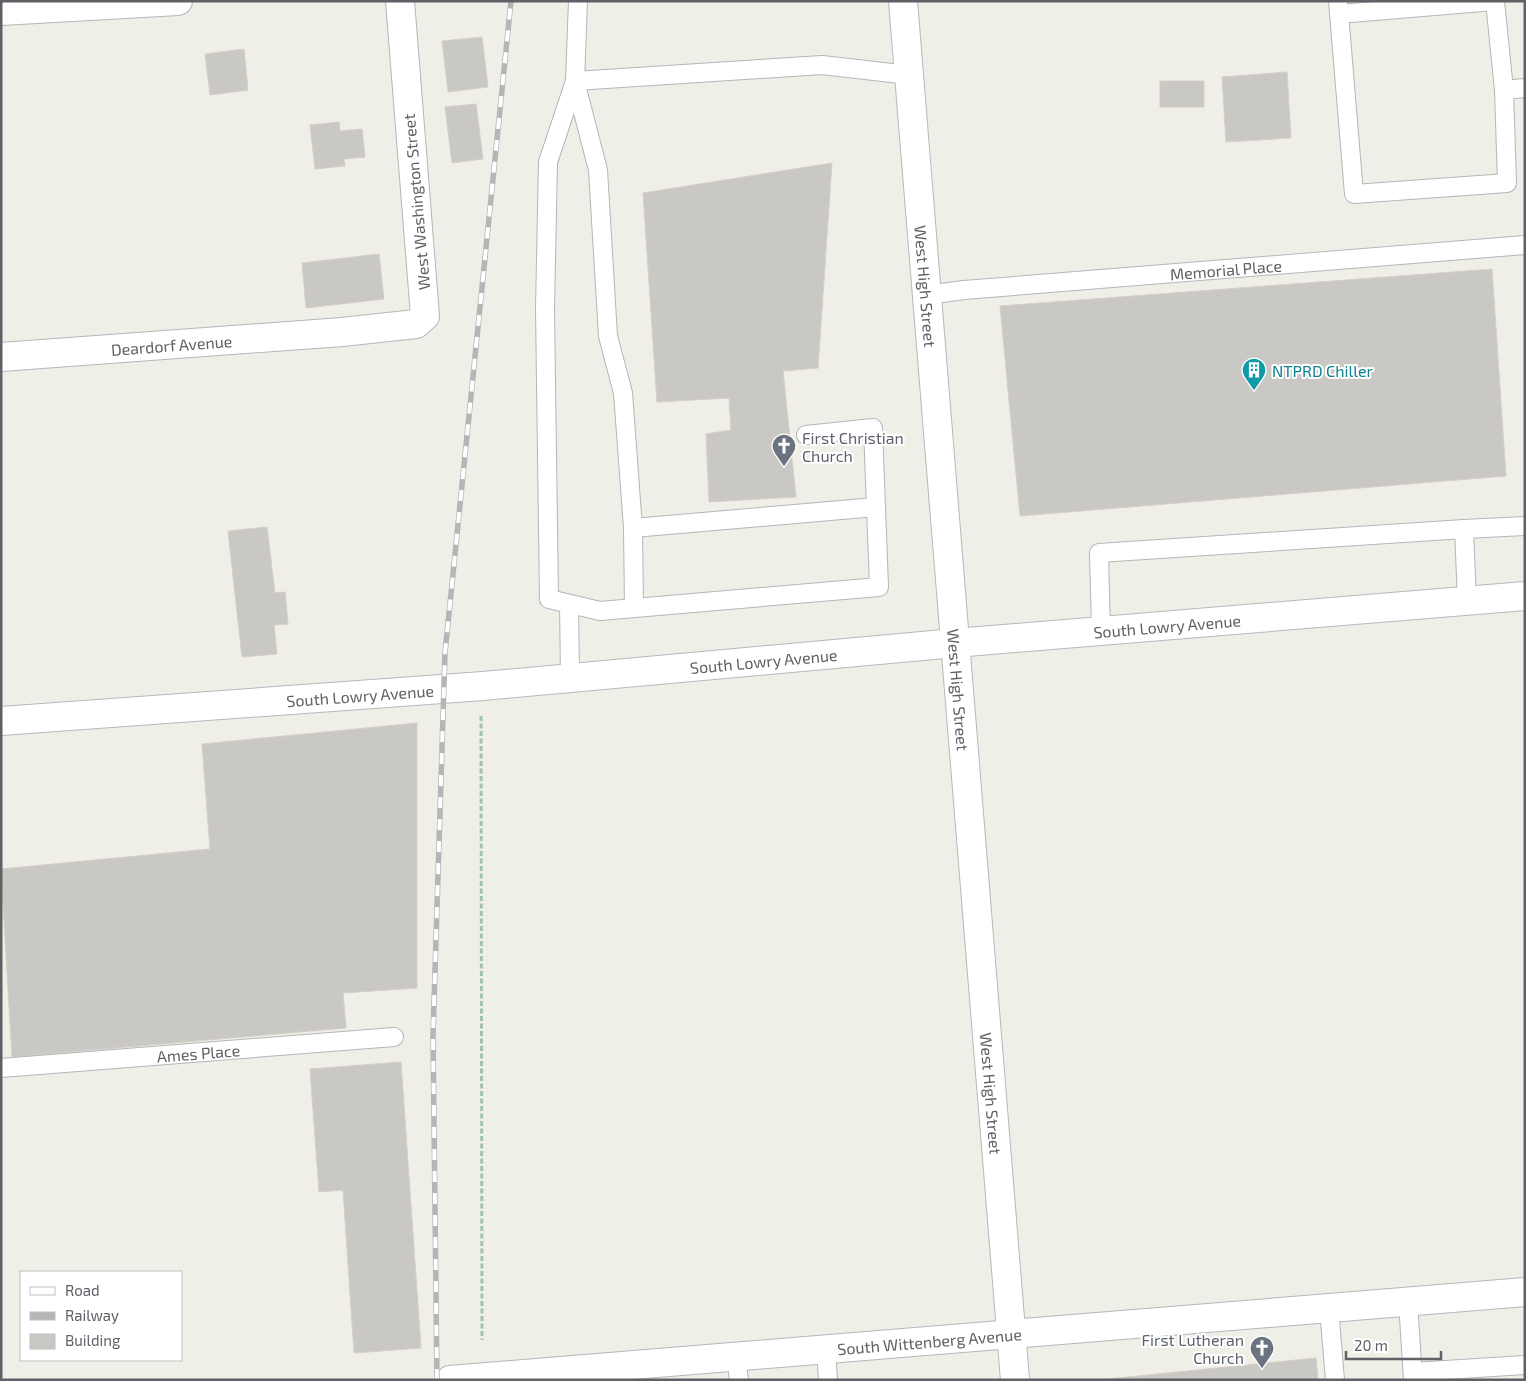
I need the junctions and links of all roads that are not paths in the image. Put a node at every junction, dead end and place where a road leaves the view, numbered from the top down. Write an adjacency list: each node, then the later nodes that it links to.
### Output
1 (178, 1): 7 (street)
2 (400, 1): 14 (street, West Washington Street)
3 (578, 1): 9 (lane)
4 (903, 1): 8 (street, West High Street)
5 (1495, 1): 6 (lane); 11 (lane)
6 (1339, 8): 11 (lane)
7 (1, 11)
8 (909, 75): 9 (lane); 13 (street, West High Street)
9 (575, 82): 19 (lane); 23 (lane)
10 (1525, 88): 11 (lane)
11 (1504, 90)
12 (1525, 245): 13 (lane, Memorial Place)
13 (927, 295): 26 (street, West High Street)
14 (342, 332): 15 (street, Deardorf Avenue)
15 (1, 357)
16 (806, 435): 17 (lane)
17 (876, 507): 19 (lane); 24 (lane)
18 (1525, 526): 20 (lane)
19 (633, 528): 24 (lane)
20 (1464, 529): 22 (lane); 25 (lane)
21 (1525, 596): 22 (street, South Lowry Avenue)
22 (1467, 601): 25 (street, South Lowry Avenue)
23 (569, 604): 24 (lane); 27 (lane)
24 (634, 608)
25 (1101, 630): 26 (street, South Lowry Avenue)
26 (955, 642): 27 (street, South Lowry Avenue); 34 (street, West High Street)
27 (570, 678): 28 (street, South Lowry Avenue)
28 (1, 721)
29 (394, 1037): 30 (lane, Ames Place)
30 (1, 1068)
31 (1525, 1292): 32 (street, South Wittenberg Avenue)
32 (1408, 1301): 33 (street, South Wittenberg Avenue); 39 (lane)
33 (1329, 1308): 34 (street, South Wittenberg Avenue); 43 (lane)
34 (1012, 1334): 35 (street, South Wittenberg Avenue); 42 (street, West High Street)
35 (826, 1349): 37 (street, South Wittenberg Avenue); 41 (lane)
36 (1525, 1365): 39 (lane)
37 (738, 1368): 38 (street, South Wittenberg Avenue)
38 (662, 1371): 40 (street, South Wittenberg Avenue)
39 (1413, 1376)
40 (468, 1379)
41 (828, 1380)
42 (1015, 1380)
43 (1335, 1380)

